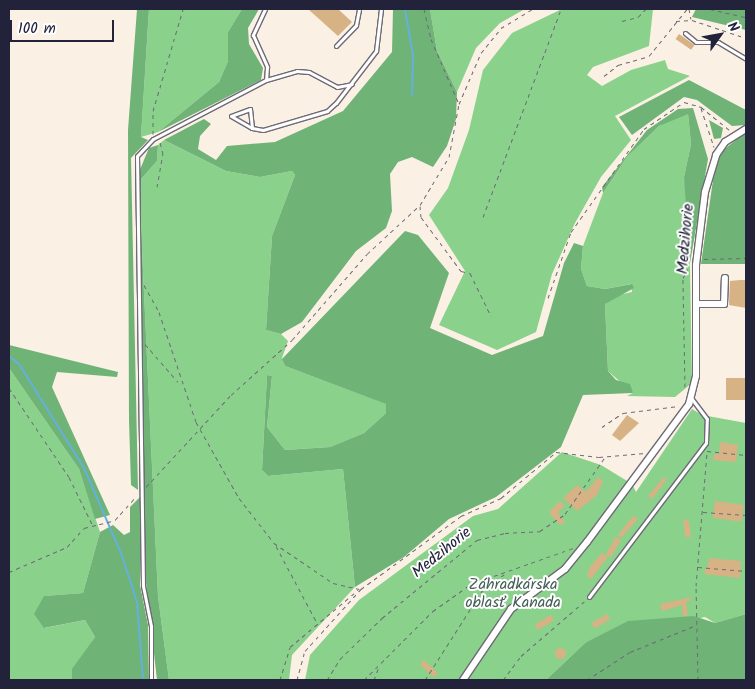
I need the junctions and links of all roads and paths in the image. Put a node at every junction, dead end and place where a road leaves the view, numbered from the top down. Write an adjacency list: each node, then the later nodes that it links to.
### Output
1 (183, 9): 27 (path)
2 (264, 9): 20 (lane)
3 (359, 9): 17 (lane)
4 (381, 9): 21 (lane)
5 (424, 9): 22 (path)
6 (533, 9): 22 (path)
7 (561, 9): 31 (path)
8 (646, 9): 13 (path)
9 (688, 9): 12 (path); 14 (path)
10 (710, 9): 11 (path)
11 (746, 17)
12 (692, 20): 14 (path); 16 (path)
13 (622, 21)
14 (673, 22): 19 (path)
15 (685, 33): 18 (lane)
16 (746, 38)
17 (336, 46)
18 (746, 59)
19 (604, 76)
20 (266, 80): 21 (lane); 27 (lane)
21 (352, 84): 24 (lane)
22 (459, 104): 30 (path)
23 (701, 107): 26 (path); 28 (path); 36 (path)
24 (252, 128): 24 (lane)
25 (746, 129): 26 (street, Medzihorie)
26 (735, 134): 28 (street, Medzihorie)
27 (155, 138): 29 (path); 34 (lane)
28 (716, 155): 33 (street, Medzihorie)
29 (157, 187)
30 (420, 205): 38 (path); 44 (path)
31 (483, 216)
32 (746, 258): 33 (path)
33 (696, 263): 37 (street, Medzihorie); 42 (path)
34 (137, 276): 39 (lane); 40 (path)
35 (726, 278): 37 (street)
36 (548, 298)
37 (696, 304): 42 (street, Medzihorie)
38 (491, 316)
39 (139, 338): 40 (path); 50 (lane)
40 (179, 383): 44 (path)
41 (9, 388): 53 (path)
42 (690, 401): 43 (path); 45 (lane); 47 (street)
43 (602, 427)
44 (199, 430): 50 (path); 54 (path)
45 (706, 443): 46 (path); 61 (lane)
46 (706, 451): 48 (path); 51 (path)
47 (656, 453): 49 (path); 72 (street)
48 (746, 455)
49 (606, 456): 60 (path); 68 (path, Medzihorie)
50 (143, 490): 53 (path); 65 (lane)
51 (702, 512): 52 (path); 56 (path)
52 (746, 515)
53 (92, 525): 58 (path)
54 (274, 543): 60 (path); 62 (path)
55 (576, 547): 59 (path)
56 (698, 567): 57 (path); 63 (path)
57 (746, 571)
58 (9, 572)
59 (507, 572): 64 (path); 71 (path)
60 (361, 589): 62 (path); 67 (path)
61 (589, 597): 73 (path)
62 (316, 621): 66 (path)
63 (697, 625): 74 (path); 75 (path)
64 (378, 668): 69 (path); 70 (path)
65 (151, 680)
66 (280, 680)
67 (297, 680)
68 (327, 680)
69 (364, 680)
70 (374, 680)
71 (425, 680)
72 (463, 680)
73 (503, 680)
74 (587, 680)
75 (698, 680)

